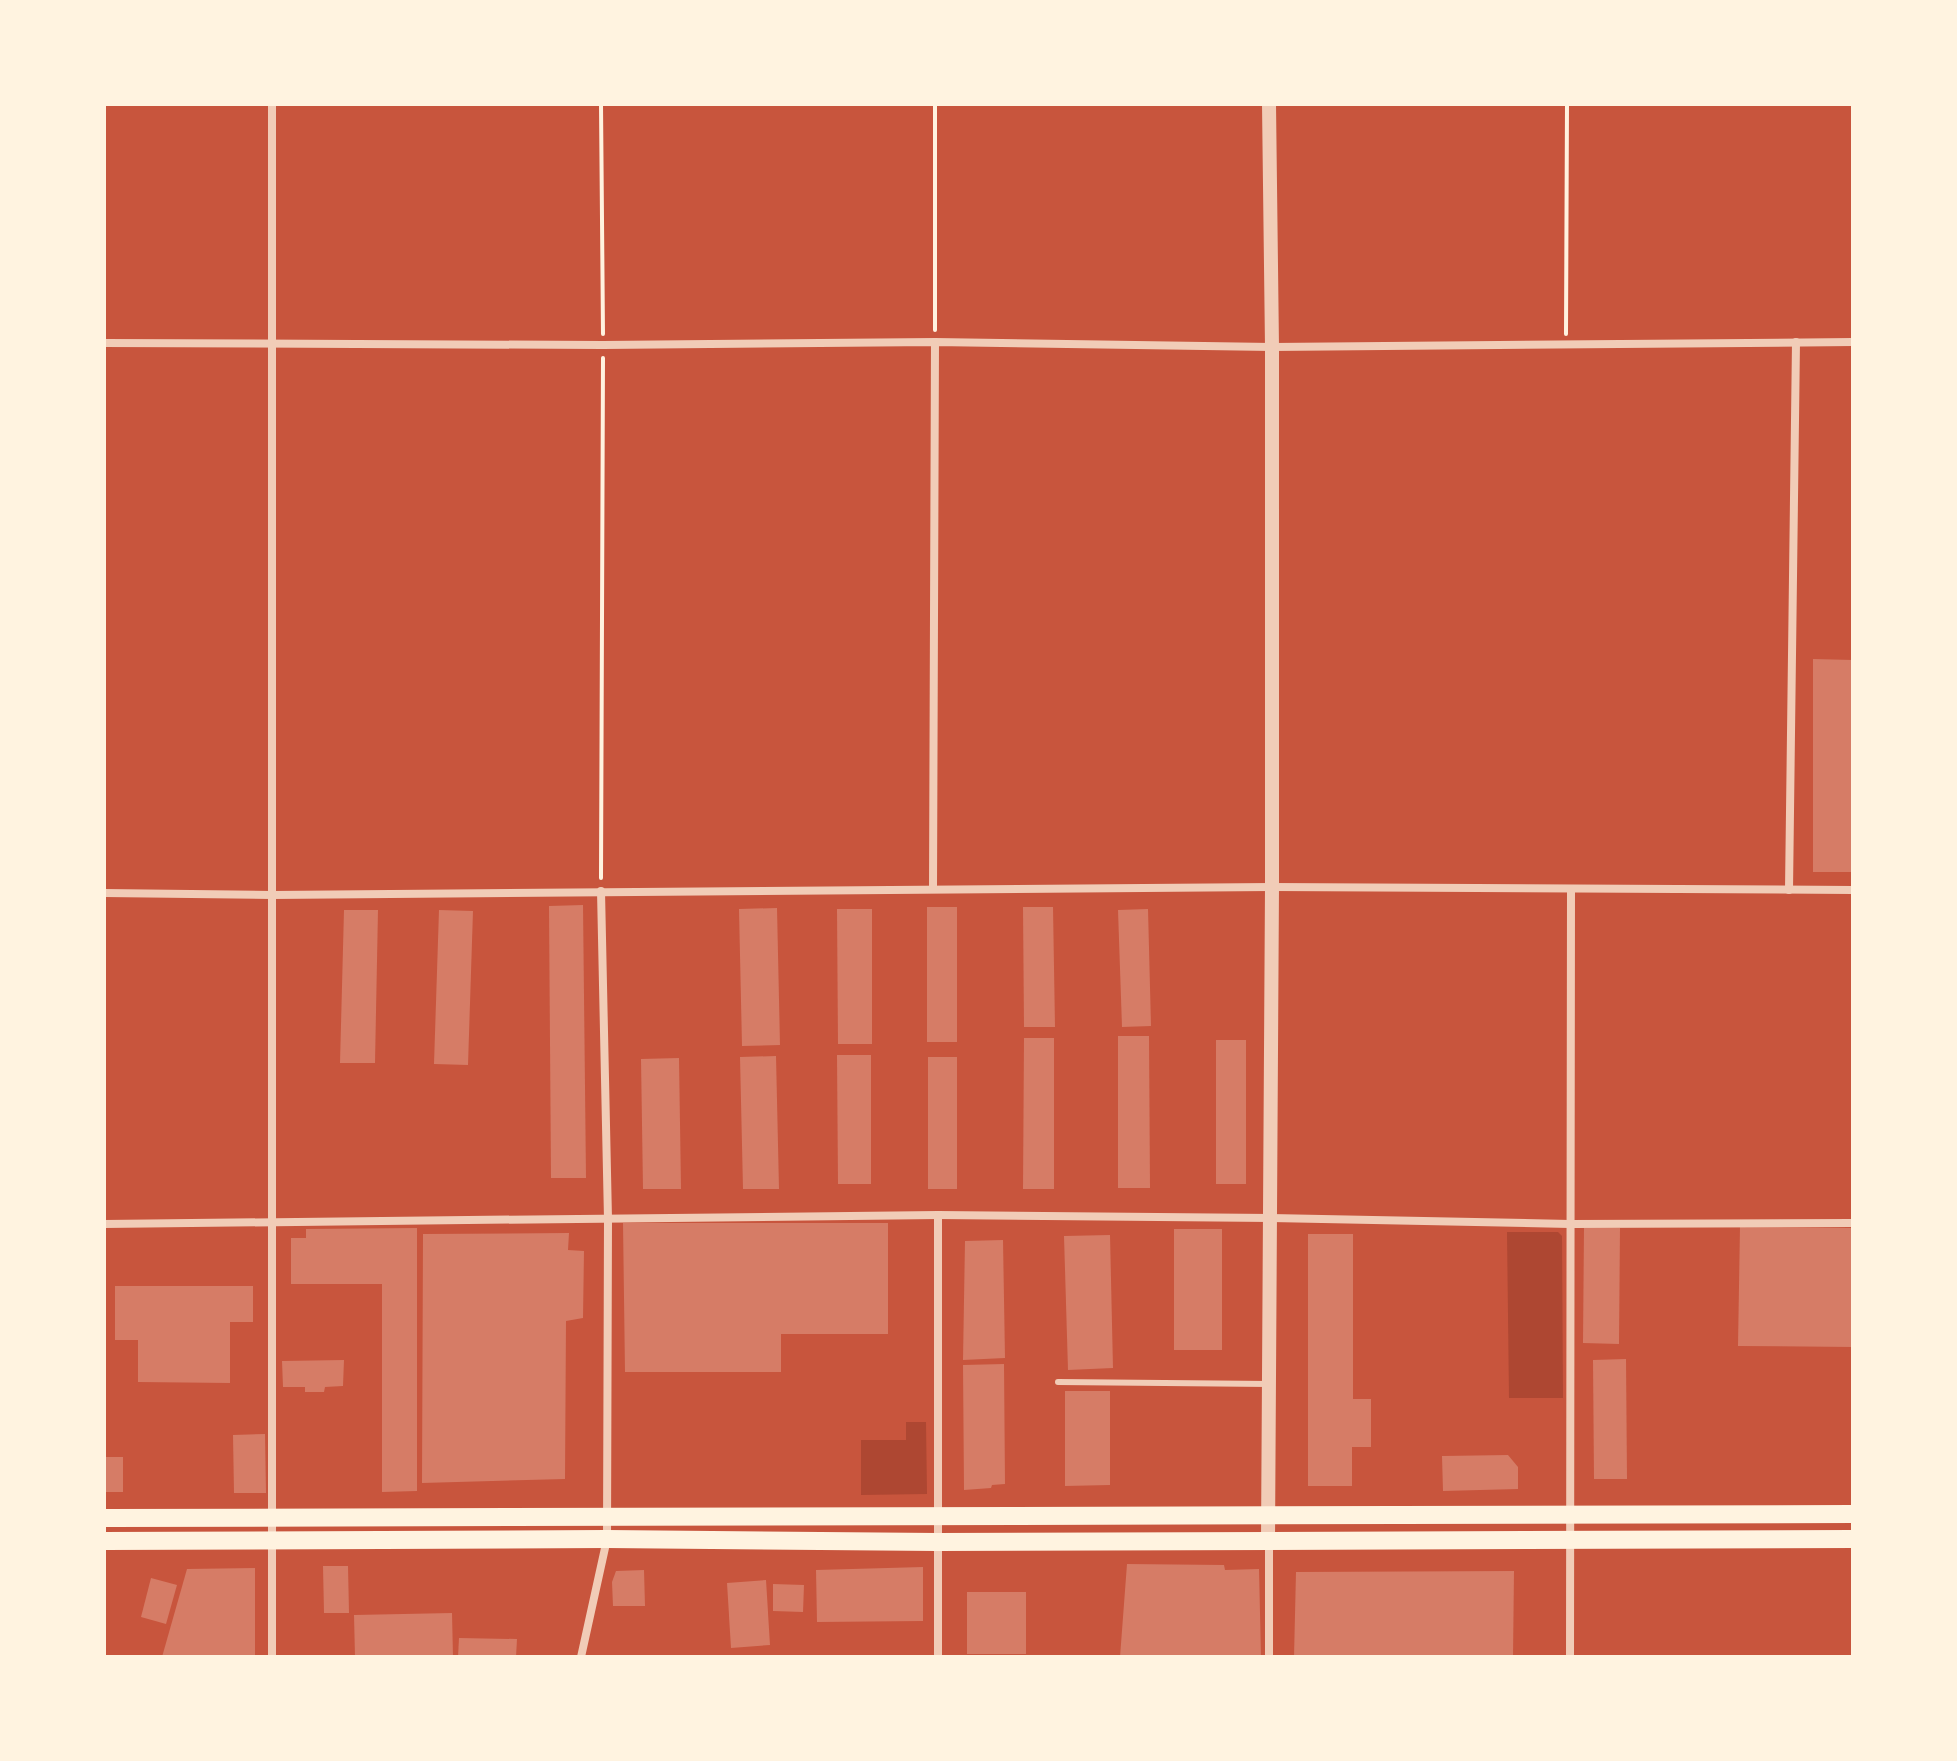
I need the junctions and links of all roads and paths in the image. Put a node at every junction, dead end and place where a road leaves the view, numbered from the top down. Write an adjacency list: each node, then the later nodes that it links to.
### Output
1 (272, 104): 11 (street)
2 (601, 104): 12 (path)
3 (935, 104): 6 (path)
4 (1269, 104): 13 (street)
5 (1567, 104): 10 (path)
6 (935, 342): 12 (street); 13 (street); 15 (street)
7 (1796, 342): 8 (street); 10 (street); 17 (street)
8 (1853, 342)
9 (104, 343): 11 (street)
10 (1566, 344): 13 (street)
11 (271, 345): 12 (street); 21 (street)
12 (603, 345): 19 (path)
13 (1272, 347): 14 (street)
14 (1272, 887): 15 (street); 16 (street); 23 (street)
15 (933, 889): 19 (street)
16 (1571, 889): 17 (street); 28 (street)
17 (1789, 890): 18 (street)
18 (1853, 890)
19 (601, 891): 21 (street); 24 (street)
20 (104, 893): 21 (street)
21 (272, 895): 25 (street)
22 (938, 1215): 23 (street); 24 (street); 35 (street)
23 (1271, 1218): 28 (street); 30 (street)
24 (608, 1219): 25 (street); 34 (street)
25 (271, 1222): 27 (street); 36 (street)
26 (1853, 1223): 28 (street)
27 (104, 1224)
28 (1570, 1224): 33 (street)
29 (1058, 1382): 30 (lane)
30 (1270, 1384): 32 (street)
31 (1853, 1514): 33 (highway)
32 (1269, 1515): 33 (highway); 35 (highway); 41 (street)
33 (1569, 1515): 42 (street)
34 (607, 1516): 35 (highway); 36 (highway); 38 (street)
35 (937, 1516): 44 (street)
36 (271, 1517): 37 (highway); 40 (street)
37 (104, 1518)
38 (607, 1539): 40 (highway); 44 (highway); 46 (street)
39 (1853, 1539): 42 (highway)
40 (271, 1540): 43 (highway); 45 (street)
41 (1268, 1540): 42 (highway); 44 (highway); 48 (street)
42 (1570, 1540): 49 (street)
43 (104, 1541)
44 (937, 1542): 47 (street)
45 (272, 1657)
46 (581, 1657)
47 (938, 1657)
48 (1269, 1657)
49 (1570, 1657)

